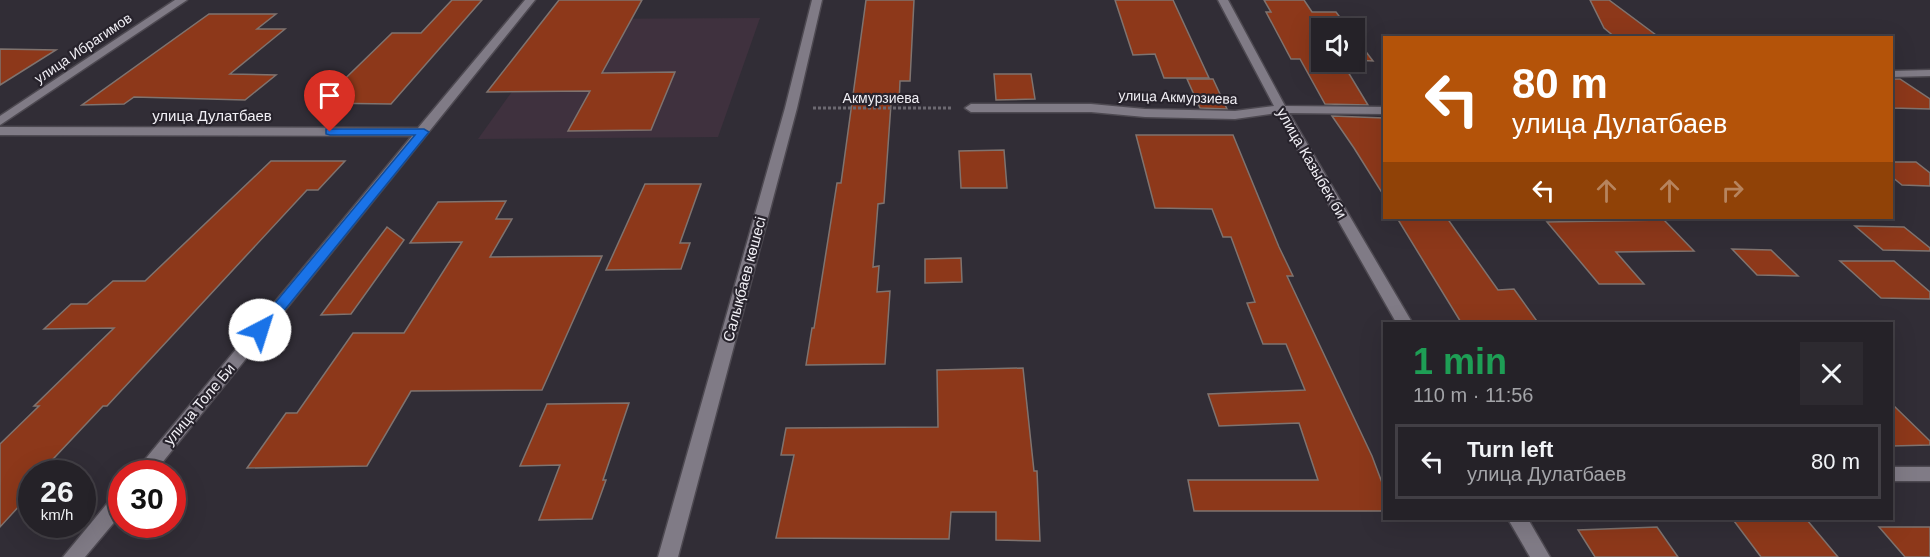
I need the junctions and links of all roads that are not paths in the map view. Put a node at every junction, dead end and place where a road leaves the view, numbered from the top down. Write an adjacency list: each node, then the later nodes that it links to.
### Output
1 (182, 0): 10 (street, улица Ибрагимов)
2 (530, 0): 12 (street, улица Толе Би)
3 (817, 0): 20 (street, Салықбаев көшесі)
4 (1223, 0): 8 (street, улица Казыбек би)
5 (1930, 73): 6 (street)
6 (1893, 74)
7 (971, 108): 8 (street, улица Акмурзиева)
8 (1281, 109): 9 (street, улица Акмурзиева); 13 (street, улица Казыбек би)
9 (1383, 110)
10 (0, 121)
11 (0, 131): 12 (street, улица Дулатбаев)
12 (424, 132): 14 (street, улица Толе Би)
13 (1404, 322)
14 (154, 460)
15 (1893, 474): 16 (street)
16 (1930, 474)
17 (108, 516): 19 (street)
18 (1519, 520): 21 (street)
19 (73, 557)
20 (668, 557)
21 (1540, 557)

